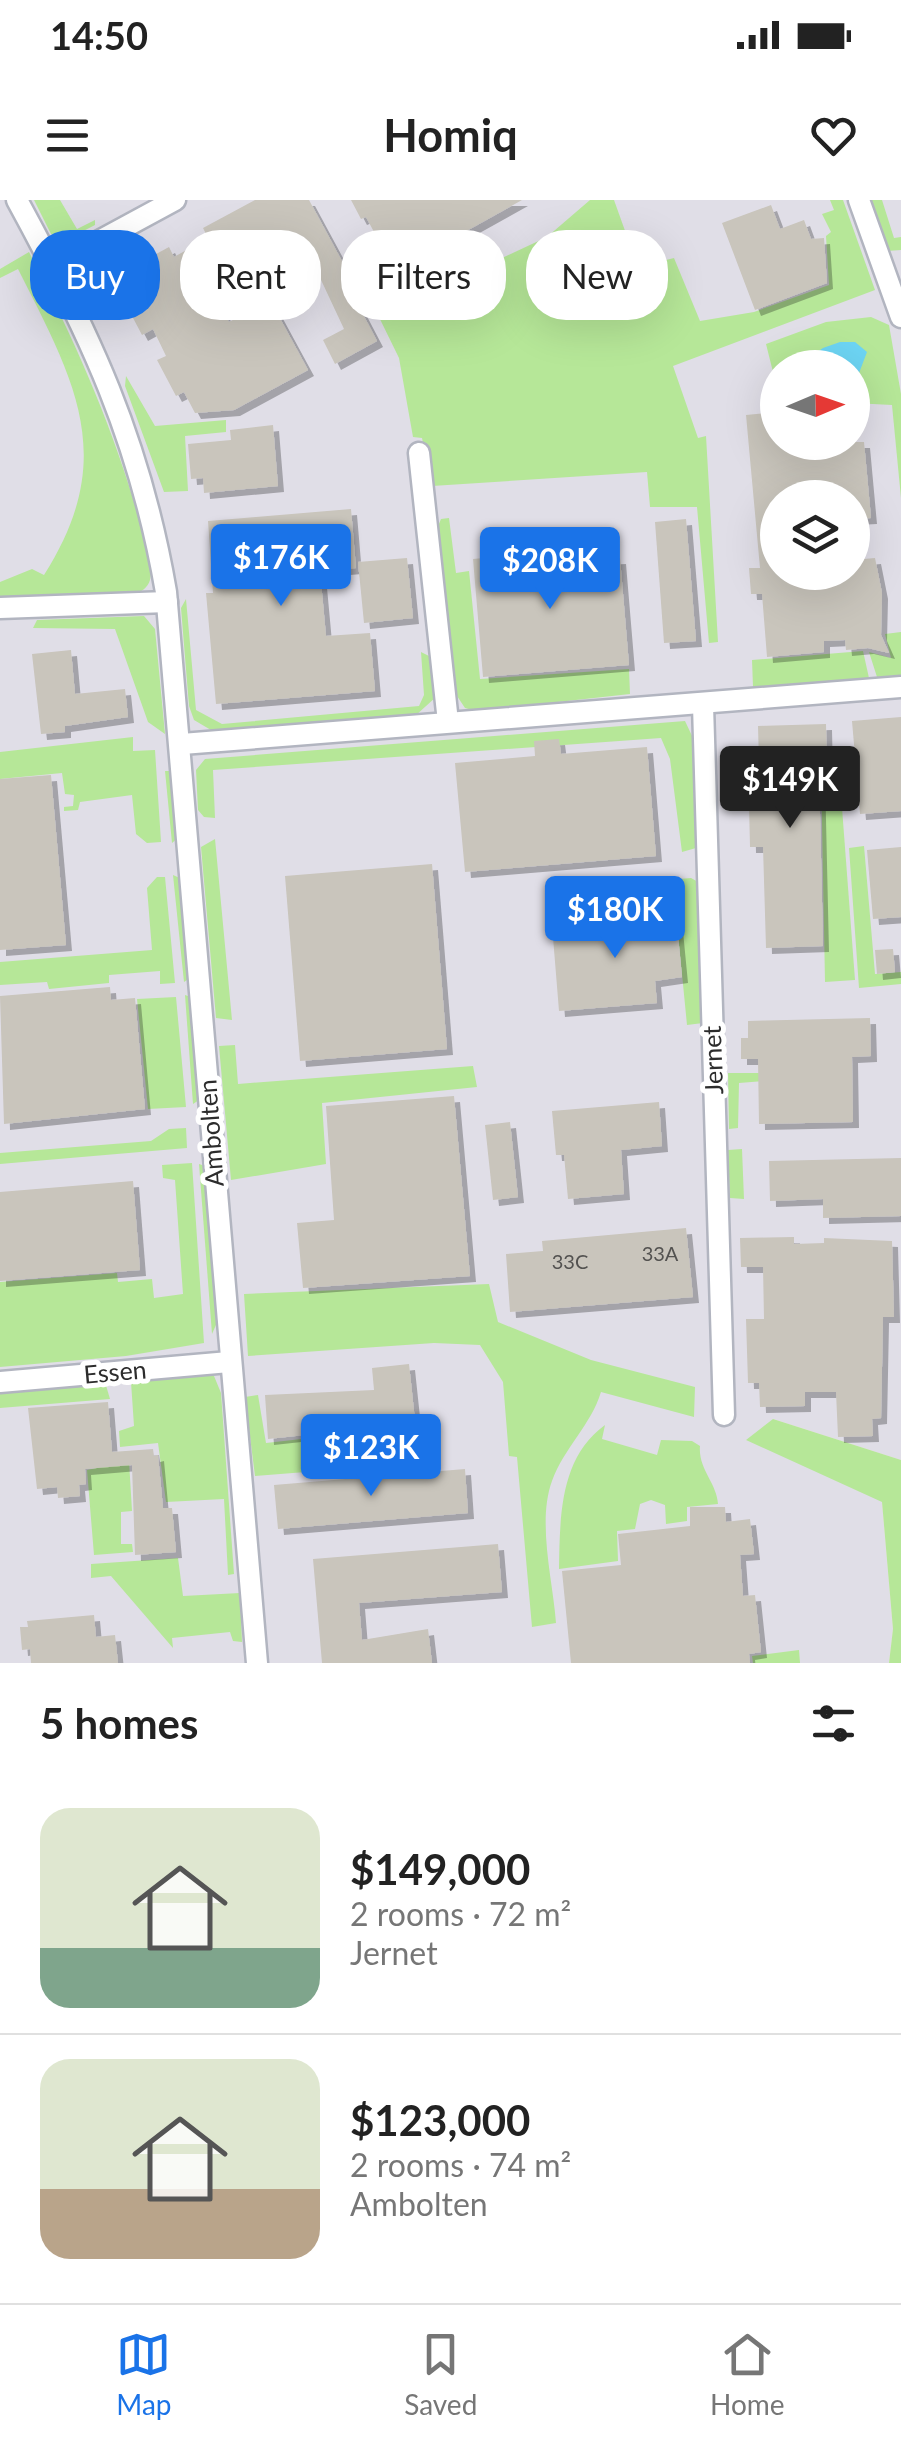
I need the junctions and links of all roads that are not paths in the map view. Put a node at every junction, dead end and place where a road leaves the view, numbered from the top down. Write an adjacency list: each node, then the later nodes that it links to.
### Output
1 (17, 200): 4 (street, Ambolten)
2 (175, 200): 5 (street)
3 (858, 200): 6 (street)
4 (33, 230)
5 (120, 230)
6 (901, 317)
7 (78, 320): 9 (street, Ambolten)
8 (419, 453): 13 (street)
9 (167, 602): 10 (street); 14 (street, Ambolten)
10 (0, 608)
11 (901, 687): 12 (street)
12 (703, 706): 13 (street); 17 (street, Jernet)
13 (448, 722): 14 (street)
14 (182, 744): 15 (street, Ambolten)
15 (229, 1362): 16 (street, Essen); 18 (street, Ambolten)
16 (0, 1382)
17 (724, 1415)
18 (257, 1663)

